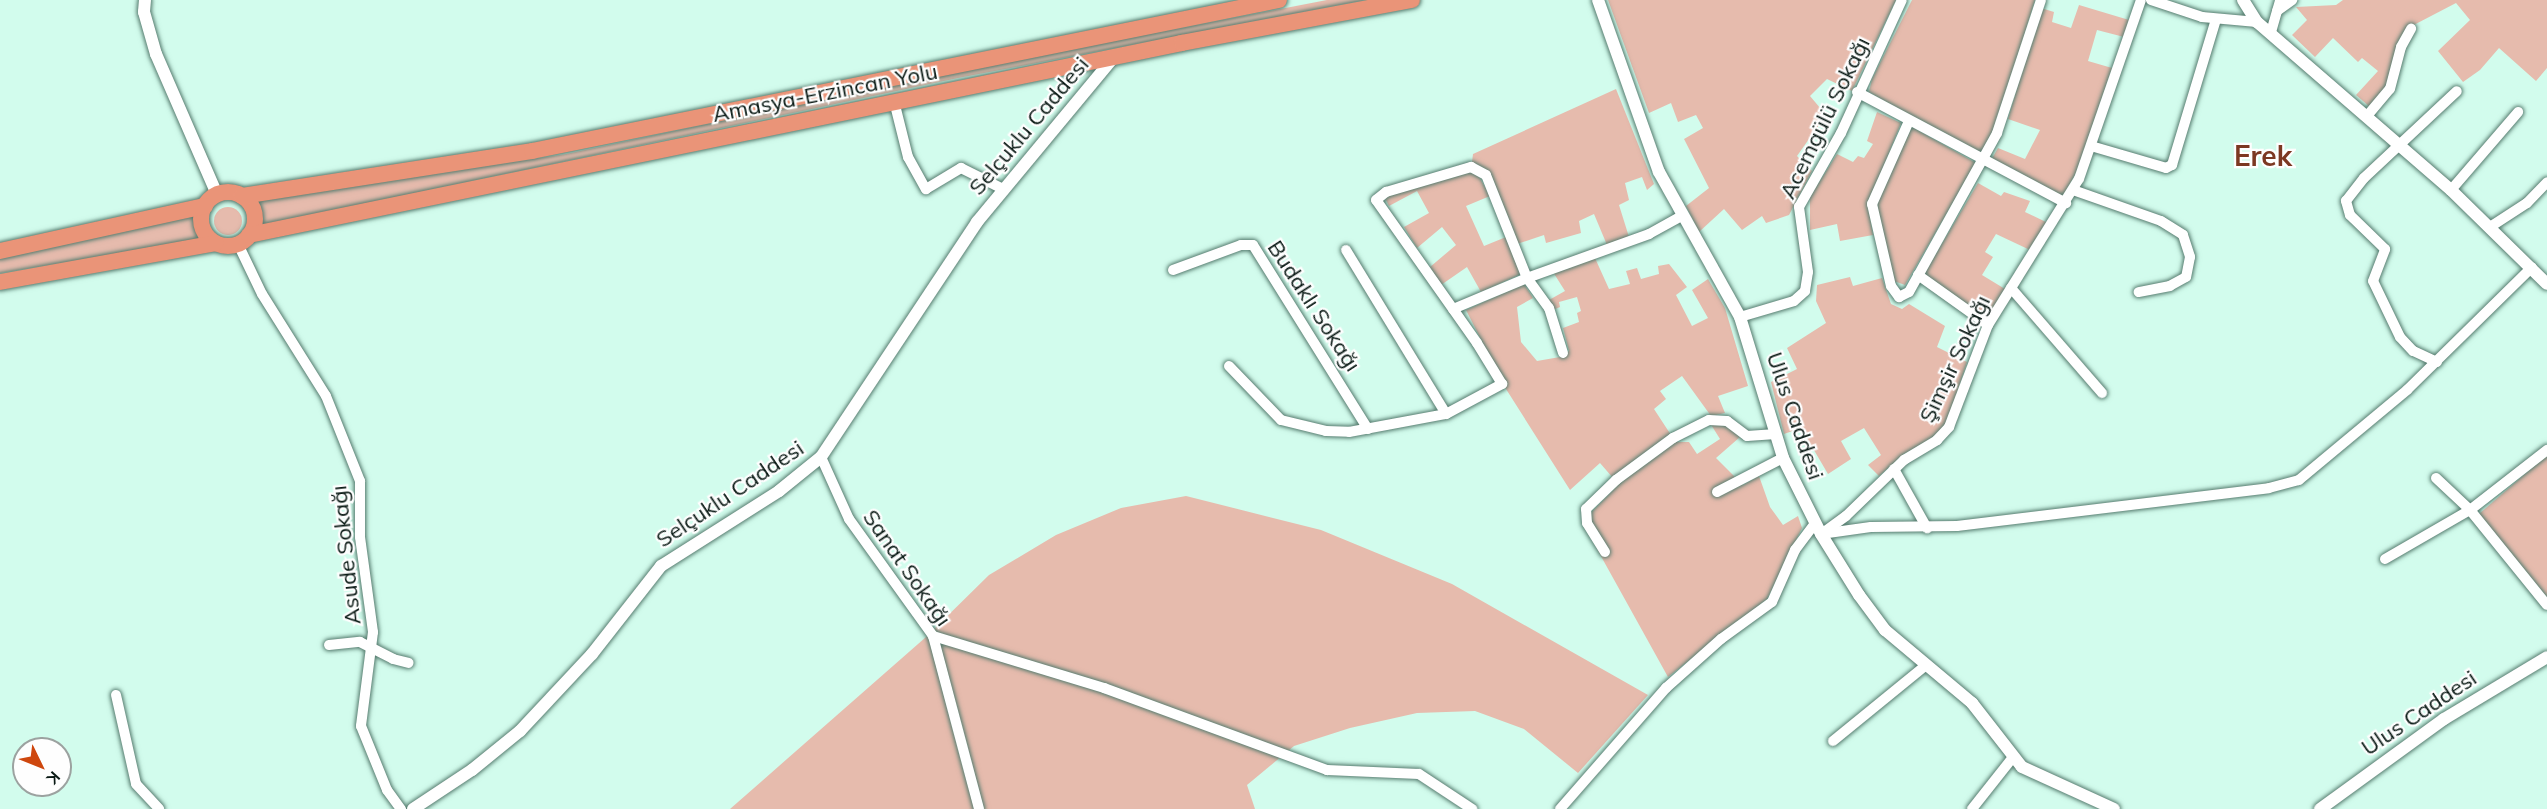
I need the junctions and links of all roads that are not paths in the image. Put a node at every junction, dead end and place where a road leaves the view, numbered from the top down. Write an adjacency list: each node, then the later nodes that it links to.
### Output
1 (145, 0): 31 (street)
2 (1279, 0): 30 (highway, Amasya-Erzincan Yolu)
3 (1412, 0): 16 (highway, Amasya-Erzincan Yolu)
4 (1598, 0): 33 (street, Ulus Caddesi)
5 (1902, 0): 18 (street, Acemgülü Sokağı)
6 (2041, 0): 25 (street)
7 (2141, 0): 24 (street, Şimşir Sokağı)
8 (2151, 0): 12 (street)
9 (2242, 0): 13 (street)
10 (2292, 0): 11 (street)
11 (2279, 5): 15 (street)
12 (2216, 19): 13 (street); 24 (street)
13 (2258, 22): 15 (street)
14 (2411, 29): 21 (street)
15 (2271, 32): 21 (street)
16 (1113, 58): 19 (highway, Amasya-Erzincan Yolu); 27 (street, Selçuklu Caddesi)
17 (2457, 91): 23 (street)
18 (1857, 92): 22 (street); 48 (street, Acemgülü Sokağı)
19 (894, 101): 27 (street); 35 (highway, Amasya-Erzincan Yolu)
20 (2518, 112): 29 (street)
21 (2367, 116): 23 (street)
22 (1909, 121): 25 (street); 41 (street)
23 (2402, 145): 29 (street); 51 (street)
24 (2091, 146): 28 (street, Şimşir Sokağı)
25 (1984, 162): 32 (street); 41 (street)
26 (2547, 182): 34 (street)
27 (1003, 189): 58 (street, Selçuklu Caddesi)
28 (2073, 190): 32 (street, Şimşir Sokağı); 46 (street)
29 (2451, 190): 34 (street)
30 (242, 196): 31 (highway); 35 (highway)
31 (211, 200): 36 (highway); 37 (highway)
32 (2066, 203): 45 (street, Şimşir Sokağı)
33 (1682, 216): 42 (street); 48 (street, Ulus Caddesi)
34 (2490, 227): 39 (street)
35 (244, 240): 36 (highway); 71 (street, Asude Sokağı)
36 (216, 243): 43 (highway)
37 (0, 250)
38 (1346, 250): 54 (street)
39 (2532, 267): 44 (street); 51 (street)
40 (1173, 270): 55 (street, Budaklı Sokağı)
41 (1918, 275): 49 (street)
42 (1527, 278): 47 (street); 47 (street); 50 (street)
43 (0, 282)
44 (2547, 284)
45 (2011, 288): 49 (street, Şimşir Sokağı); 53 (street, Şimşir Sokağı)
46 (2139, 292)
47 (1453, 309): 54 (street)
48 (1740, 317): 56 (street, Ulus Caddesi)
49 (1988, 325): 60 (street, Şimşir Sokağı)
50 (1563, 353)
51 (2437, 362): 65 (street)
52 (1230, 366): 55 (street)
53 (2102, 393)
54 (1446, 414): 55 (street)
55 (1368, 429)
56 (1776, 434): 59 (street, Ulus Caddesi); 66 (street)
57 (2547, 450): 63 (street)
58 (821, 457): 69 (street, Sanat Sokağı); 80 (street, Selçuklu Caddesi)
59 (1783, 458): 62 (street); 64 (street, Ulus Caddesi)
60 (1894, 469): 64 (street, Şimşir Sokağı); 65 (street)
61 (2436, 478): 63 (street)
62 (1717, 492)
63 (2470, 510): 67 (street); 68 (street)
64 (1818, 528): 65 (street); 74 (street, Ulus Caddesi); 83 (street, Şimşir Sokağı)
65 (1926, 528)
66 (1605, 552)
67 (2385, 559)
68 (2547, 605)
69 (933, 636): 81 (street, Sanat Sokağı); 82 (street)
70 (329, 645): 71 (street)
71 (372, 647): 73 (street); 79 (street, Asude Sokağı)
72 (2547, 657): 86 (street, Ulus Caddesi)
73 (409, 663)
74 (1925, 666): 76 (street); 77 (street, Ulus Caddesi)
75 (116, 695): 78 (street)
76 (1833, 741)
77 (2013, 757): 84 (street); 85 (street, Ulus Caddesi)
78 (159, 809)
79 (401, 809)
80 (413, 809)
81 (979, 809)
82 (1472, 809)
83 (1560, 809)
84 (1972, 809)
85 (2114, 809)
86 (2320, 809)

